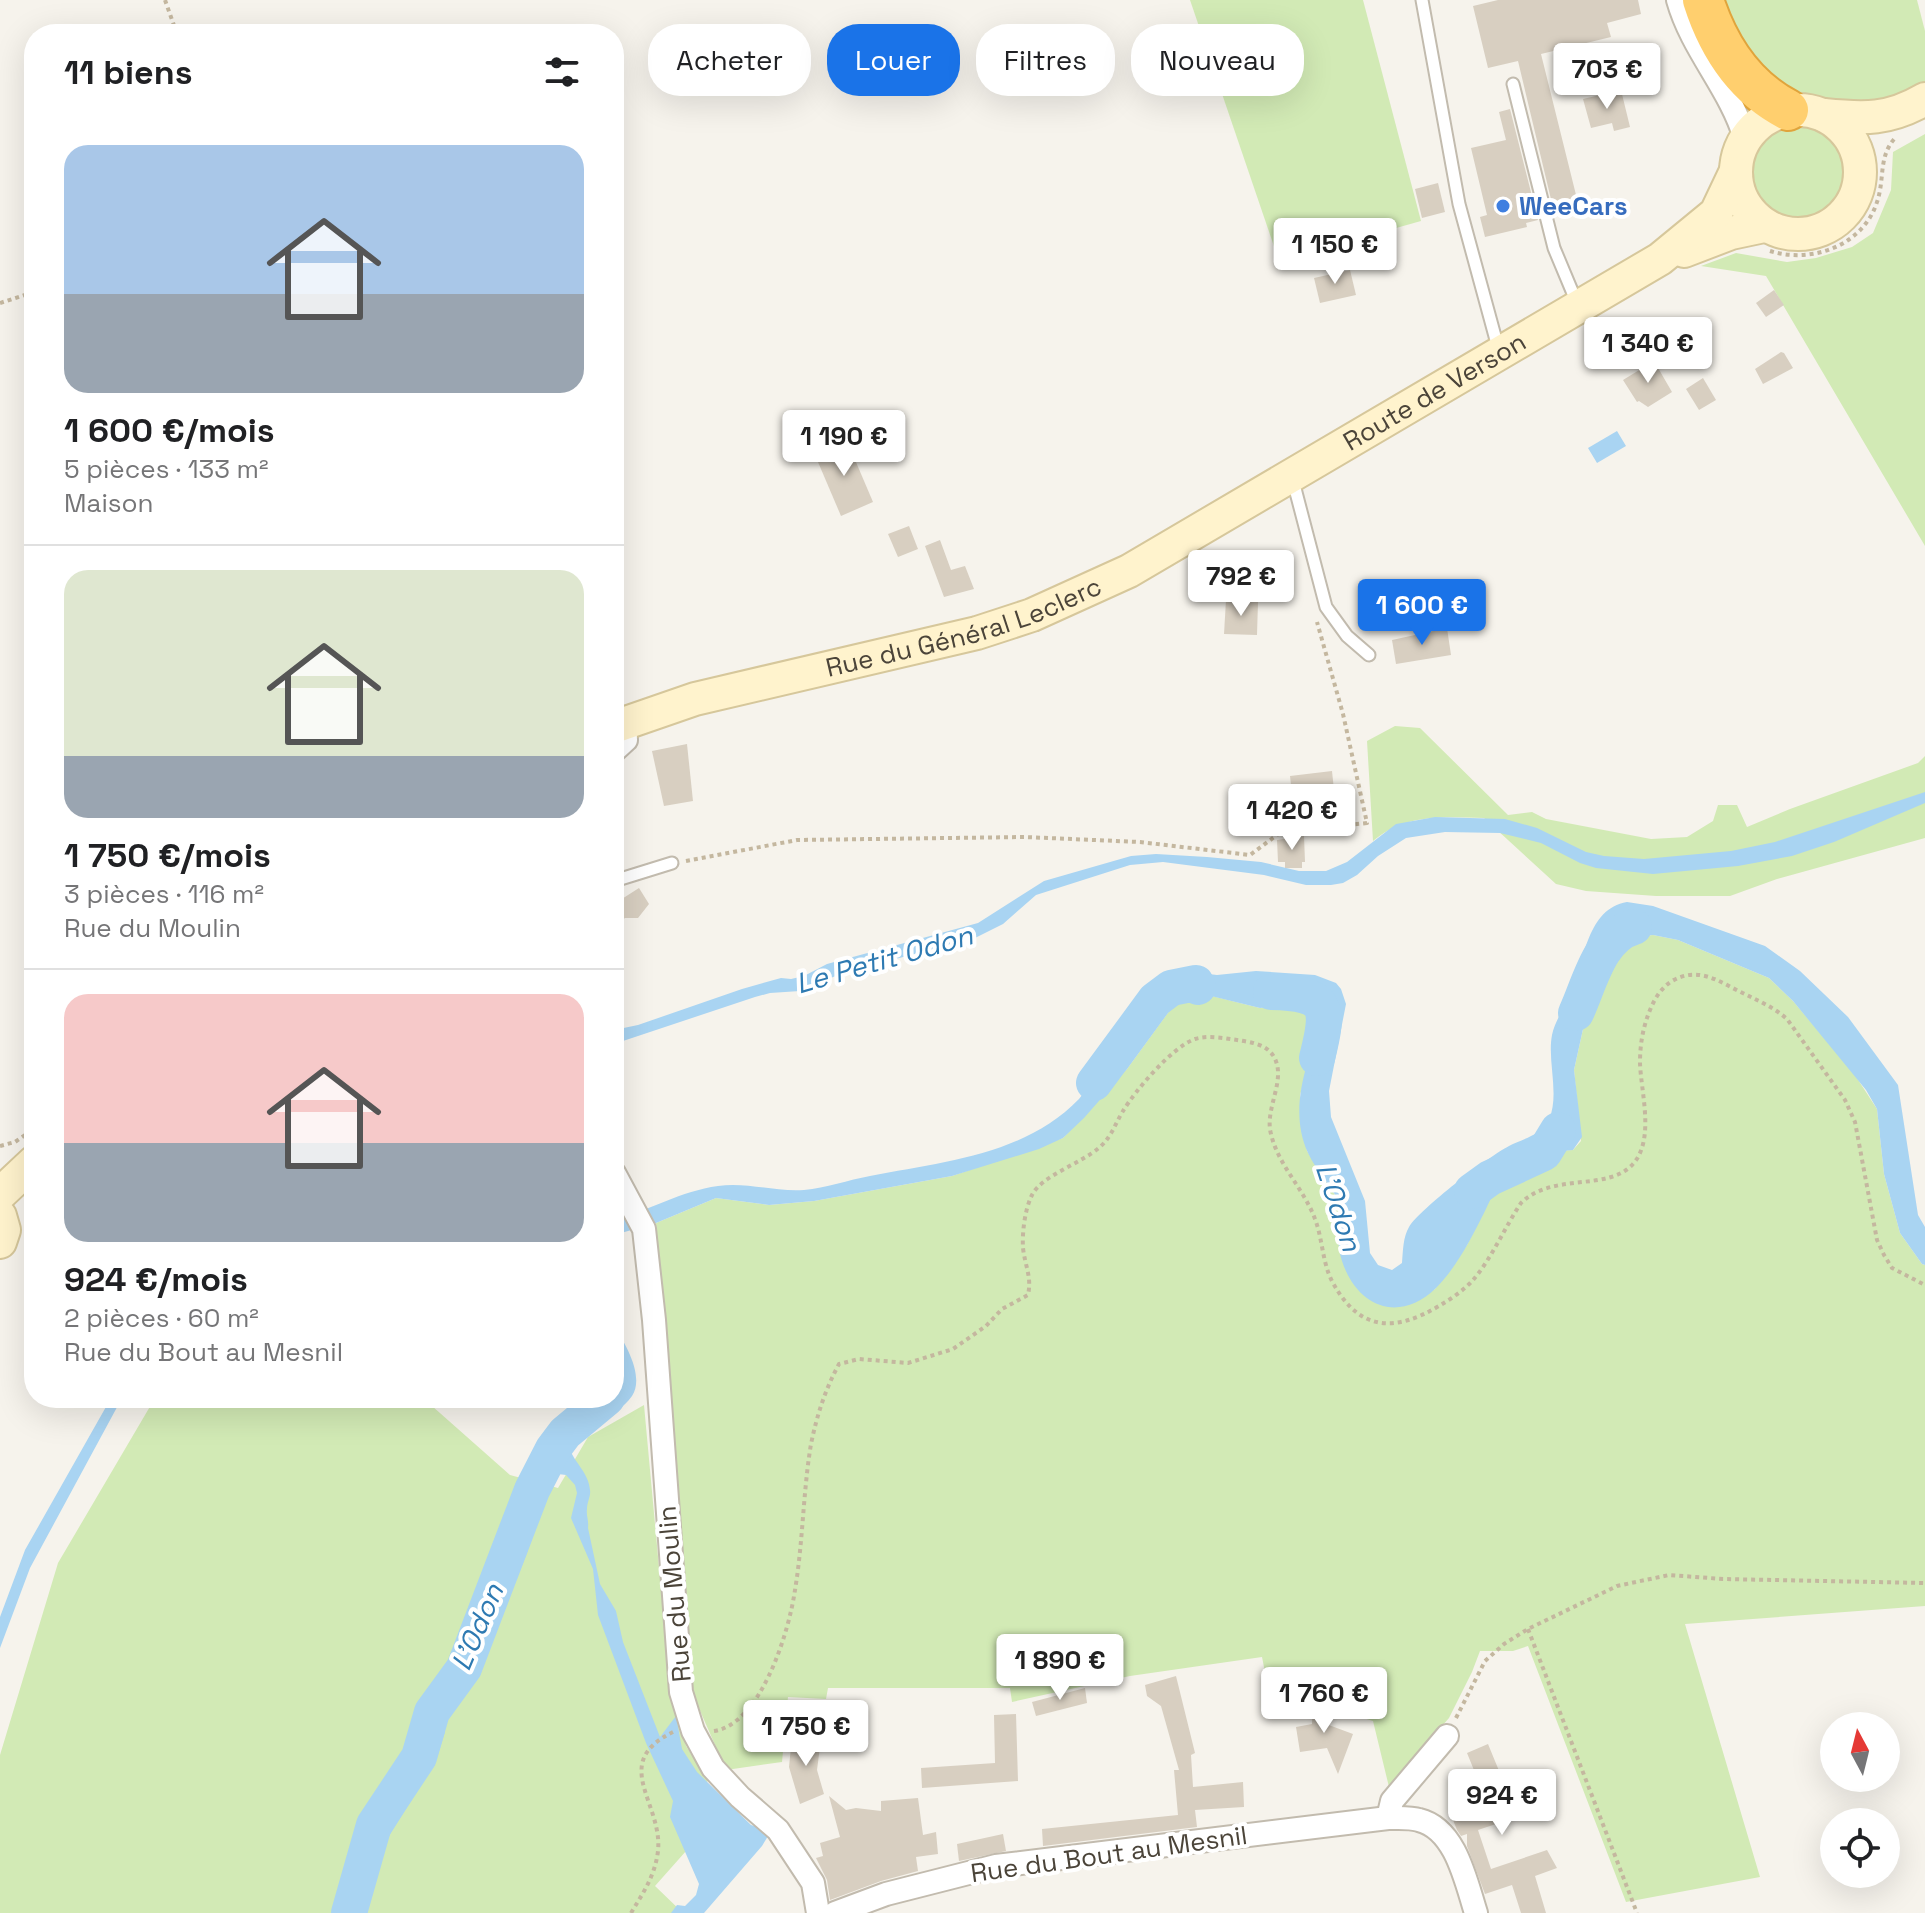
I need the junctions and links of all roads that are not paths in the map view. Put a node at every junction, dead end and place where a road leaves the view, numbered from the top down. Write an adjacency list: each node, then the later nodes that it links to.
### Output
1 (1422, 0): 13 (lane)
2 (1678, 0): 7 (street)
3 (1703, 0): 6 (highway)
4 (1513, 84): 12 (lane)
5 (1916, 110): 6 (main road); 8 (main road)
6 (1806, 113): 7 (main road); 8 (main road)
7 (1745, 138): 9 (main road)
8 (1860, 166): 10 (main road)
9 (1735, 173): 10 (main road); 11 (main road, Route de Verson)
10 (1762, 237): 11 (main road, Route de Verson)
11 (1660, 259): 12 (main road, Route de Verson)
12 (1579, 307): 13 (main road, Route de Verson)
13 (1500, 353): 14 (main road, Route de Verson)
14 (1291, 476): 15 (lane); 16 (main road, Rue du Général Leclerc)
15 (1369, 655)
16 (624, 726)
17 (672, 863): 18 (lane)
18 (624, 878)
19 (24, 1156): 21 (main road)
20 (24, 1171): 23 (main road)
21 (0, 1174)
22 (624, 1190): 28 (street, Rue du Moulin)
23 (0, 1194)
24 (0, 1216): 25 (main road)
25 (0, 1242)
26 (1447, 1736): 27 (street)
27 (1388, 1818): 29 (street, Rue du Bout au Mesnil); 30 (street, Rue du Bout au Mesnil)
28 (818, 1913)
29 (835, 1913)
30 (1476, 1913)

